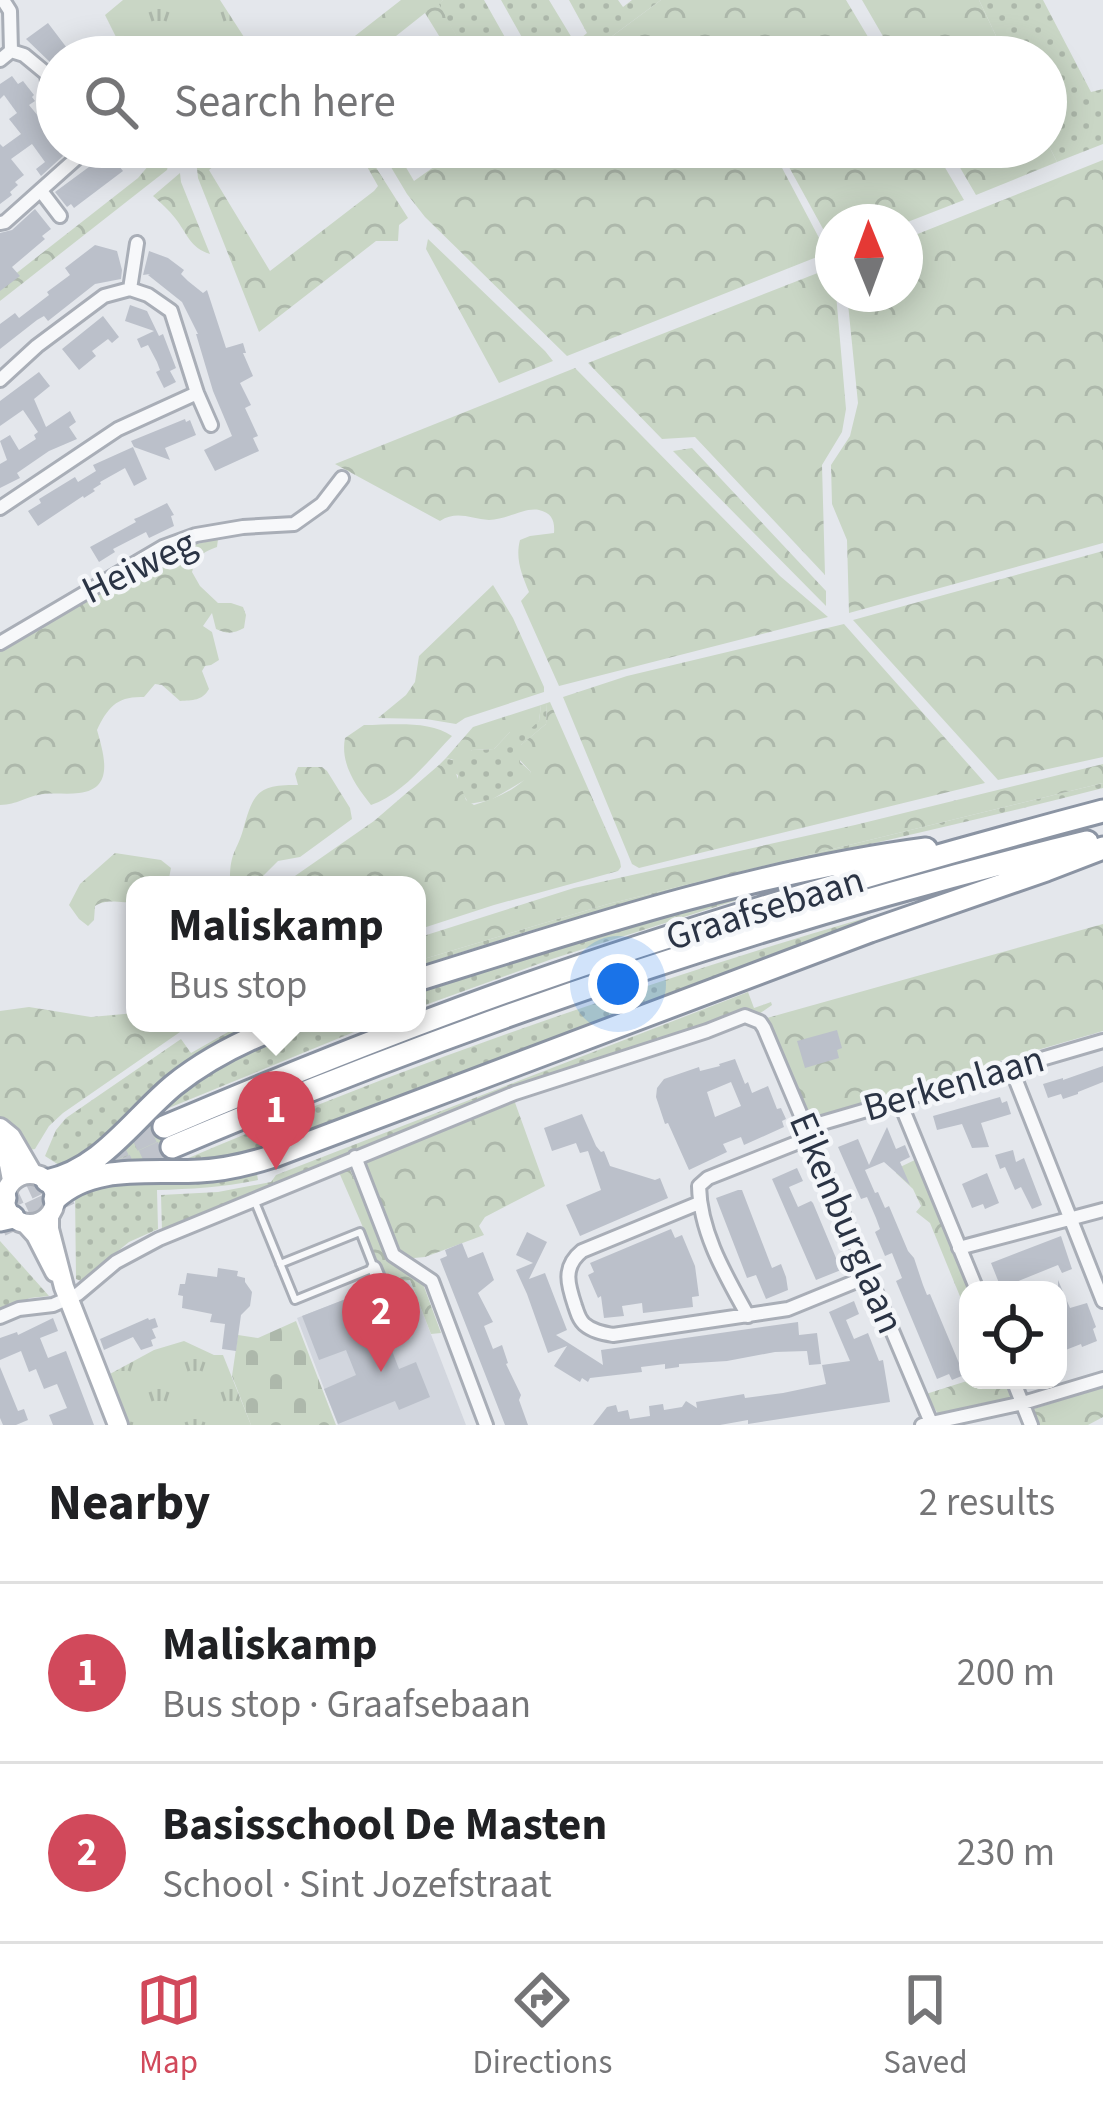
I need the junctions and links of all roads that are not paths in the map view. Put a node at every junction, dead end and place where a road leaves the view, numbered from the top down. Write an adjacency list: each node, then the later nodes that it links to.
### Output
1 (3, 0): 2 (street)
2 (6, 56): 3 (street)
3 (36, 65)
4 (65, 168): 5 (street)
5 (41, 190): 6 (street); 7 (street)
6 (59, 216)
7 (0, 223)
8 (137, 243): 9 (street)
9 (130, 289): 10 (street); 11 (street)
10 (0, 380)
11 (197, 394): 12 (street); 14 (street)
12 (212, 425)
13 (343, 478): 15 (street, Heiweg)
14 (0, 508)
15 (0, 643)
16 (1103, 812): 18 (highway, Graafsebaan)
17 (1103, 838): 23 (highway, Graafsebaan)
18 (998, 840): 20 (highway); 21 (highway, Graafsebaan)
19 (1103, 848): 31 (highway)
20 (426, 977)
21 (426, 1022)
22 (266, 1032): 31 (highway)
23 (398, 1032)
24 (1103, 1041): 25 (street, Berkenlaan)
25 (1011, 1068): 26 (street, Berkenlaan); 36 (street)
26 (898, 1100): 28 (street, Berkenlaan); 37 (street)
27 (0, 1128): 31 (street)
28 (807, 1133): 30 (street, Eikenburglaan); 33 (street, Berkenlaan); 40 (street, Eikenburglaan)
29 (0, 1144): 34 (street)
30 (355, 1157): 32 (street); 52 (street)
31 (46, 1192): 34 (street); 34 (street); 42 (street)
32 (254, 1198): 38 (lane); 42 (street)
33 (699, 1203): 44 (street); 44 (street)
34 (9, 1207): 42 (street)
35 (1103, 1210): 36 (street)
36 (1071, 1219): 37 (street); 43 (street)
37 (959, 1248): 41 (street)
38 (280, 1264): 39 (lane); 39 (lane)
39 (374, 1268): 46 (street)
40 (869, 1276): 44 (street); 50 (street, Eikenburglaan)
41 (972, 1281)
42 (67, 1292): 45 (street); 51 (street)
43 (1103, 1301)
44 (748, 1316)
45 (0, 1317)
46 (397, 1324)
47 (1103, 1379): 49 (street)
48 (1017, 1389): 49 (street)
49 (1023, 1403): 50 (street); 54 (street)
50 (932, 1424): 53 (street)
51 (118, 1425)
52 (486, 1425)
53 (922, 1425)
54 (1031, 1425)

